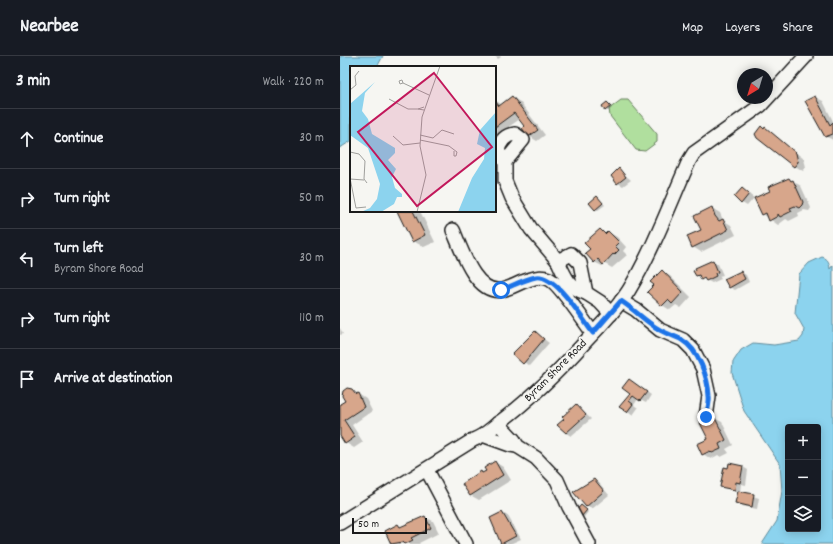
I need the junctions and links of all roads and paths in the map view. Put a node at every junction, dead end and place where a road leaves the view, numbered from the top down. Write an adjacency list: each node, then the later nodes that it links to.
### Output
1 (806, 56): 6 (street, Byram Shore Road)
2 (504, 162): 4 (street)
3 (453, 230): 8 (street)
4 (558, 262): 5 (street); 5 (street)
5 (586, 293): 7 (street)
6 (621, 301): 7 (street, Byram Shore Road); 9 (street)
7 (611, 314): 8 (street, Byram Shore Road)
8 (593, 333): 10 (street, Byram Shore Road)
9 (706, 417)
10 (498, 423): 11 (street, Byram Shore Road); 12 (street)
11 (485, 436): 12 (street); 13 (street, Byram Shore Road)
12 (517, 446): 16 (street)
13 (427, 470): 14 (street, Byram Shore Road); 15 (street)
14 (340, 523)
15 (466, 544)
16 (589, 544)

